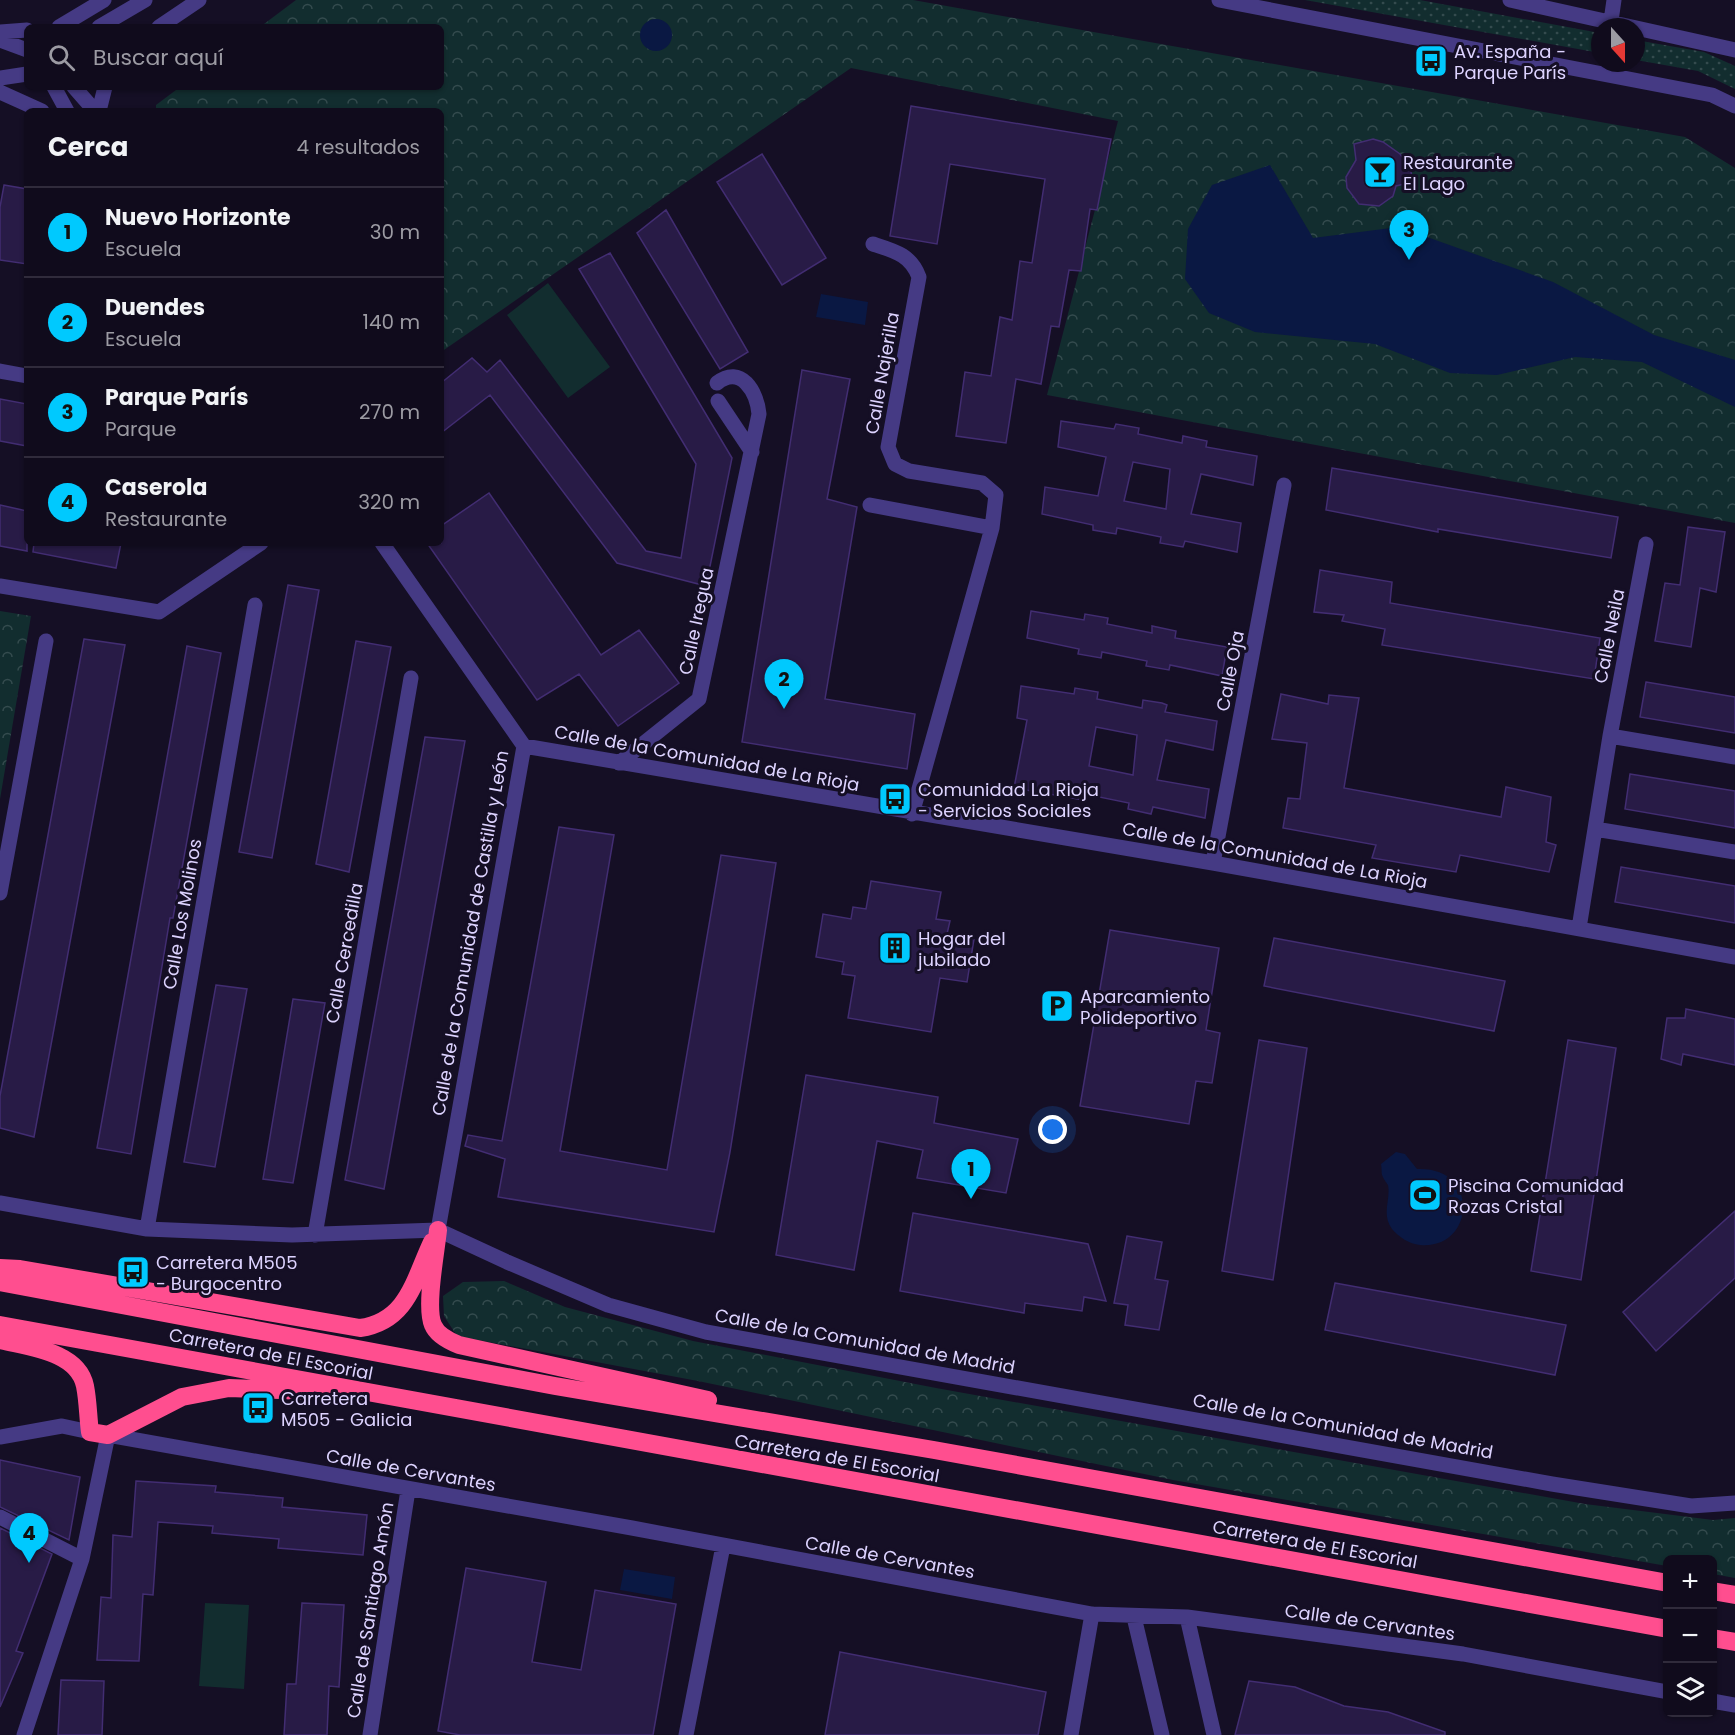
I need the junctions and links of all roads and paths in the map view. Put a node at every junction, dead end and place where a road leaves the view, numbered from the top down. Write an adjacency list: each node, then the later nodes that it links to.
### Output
1 (104, 0): 9 (street)
2 (145, 0): 10 (street)
3 (199, 0): 11 (street)
4 (1219, 0): 24 (street)
5 (1510, 0): 7 (street)
6 (1614, 0): 8 (street)
7 (1597, 18)
8 (1611, 18)
9 (64, 24)
10 (104, 24)
11 (163, 24)
12 (1645, 29): 17 (street)
13 (24, 30): 14 (street)
14 (0, 32)
15 (0, 40): 16 (street)
16 (24, 49)
17 (1735, 50)
18 (24, 74): 19 (street)
19 (0, 78)
20 (56, 90): 26 (street)
21 (77, 90): 27 (street)
22 (104, 90): 28 (street)
23 (0, 92): 25 (street)
24 (1735, 106)
25 (35, 108)
26 (65, 108)
27 (94, 108)
28 (98, 108)
29 (873, 244): 37 (street, Calle Najerilla)
30 (0, 371): 31 (street)
31 (24, 375)
32 (717, 383): 34 (street, Calle Iregua)
33 (718, 401): 34 (street)
34 (752, 452): 48 (street, Calle Iregua)
35 (1284, 485): 52 (street, Calle Oja)
36 (870, 505): 37 (street)
37 (992, 528): 49 (street, Calle Najerilla)
38 (1646, 544): 45 (street, Calle Neila)
39 (257, 546): 41 (street)
40 (384, 546): 46 (street, Calle de la Comunidad de Castilla y León)
41 (0, 586)
42 (255, 605): 57 (street, Calle Los Molinos)
43 (46, 641): 53 (street)
44 (411, 678): 59 (street, Calle Cercedilla)
45 (1610, 736): 47 (street); 50 (street, Calle Neila)
46 (524, 746): 48 (street, Calle de la Comunidad de La Rioja); 58 (street, Calle de la Comunidad de Castilla y León)
47 (1735, 758)
48 (619, 763): 49 (street, Calle de la Comunidad de La Rioja)
49 (912, 814): 52 (street, Calle de la Comunidad de La Rioja)
50 (1595, 829): 51 (street); 54 (street, Calle Neila)
51 (1735, 852)
52 (1214, 863): 54 (street, Calle de la Comunidad de La Rioja)
53 (0, 893)
54 (1579, 928): 55 (street, Calle de la Comunidad de La Rioja)
55 (1735, 957)
56 (0, 1203): 57 (street, Calle de la Comunidad de Madrid)
57 (147, 1229): 59 (street, Calle de la Comunidad de Madrid)
58 (438, 1230): 59 (street, Calle de la Comunidad de Madrid); 60 (highway); 67 (highway); 69 (street, Calle de la Comunidad de Madrid)
59 (315, 1235)
60 (0, 1268)
61 (0, 1282): 67 (highway, Carretera de El Escorial)
62 (0, 1325): 64 (highway, Carretera de El Escorial)
63 (0, 1340): 65 (highway)
64 (349, 1390): 65 (highway); 79 (highway, Carretera de El Escorial)
65 (99, 1434): 66 (street, Calle de Cervantes); 68 (street, Calle de Cervantes); 72 (street)
66 (0, 1437)
67 (934, 1450): 73 (highway, Carretera de El Escorial)
68 (408, 1490): 71 (street, Calle de Cervantes); 86 (street, Calle de Santiago Amón)
69 (1735, 1503)
70 (0, 1517): 72 (street)
71 (723, 1546): 76 (street, Calle de Cervantes); 87 (street)
72 (82, 1559): 85 (street)
73 (1663, 1582)
74 (1717, 1592): 75 (highway)
75 (1735, 1595)
76 (1092, 1614): 77 (street, Calle de Cervantes); 88 (street)
77 (1134, 1617): 78 (street, Calle de Cervantes); 89 (street)
78 (1187, 1617): 82 (street, Calle de Cervantes); 90 (street)
79 (1663, 1628)
80 (1717, 1639): 81 (highway)
81 (1735, 1642)
82 (1663, 1691)
83 (1717, 1702): 84 (street)
84 (1735, 1705)
85 (24, 1735)
86 (370, 1735)
87 (686, 1735)
88 (1071, 1735)
89 (1162, 1735)
90 (1214, 1735)

